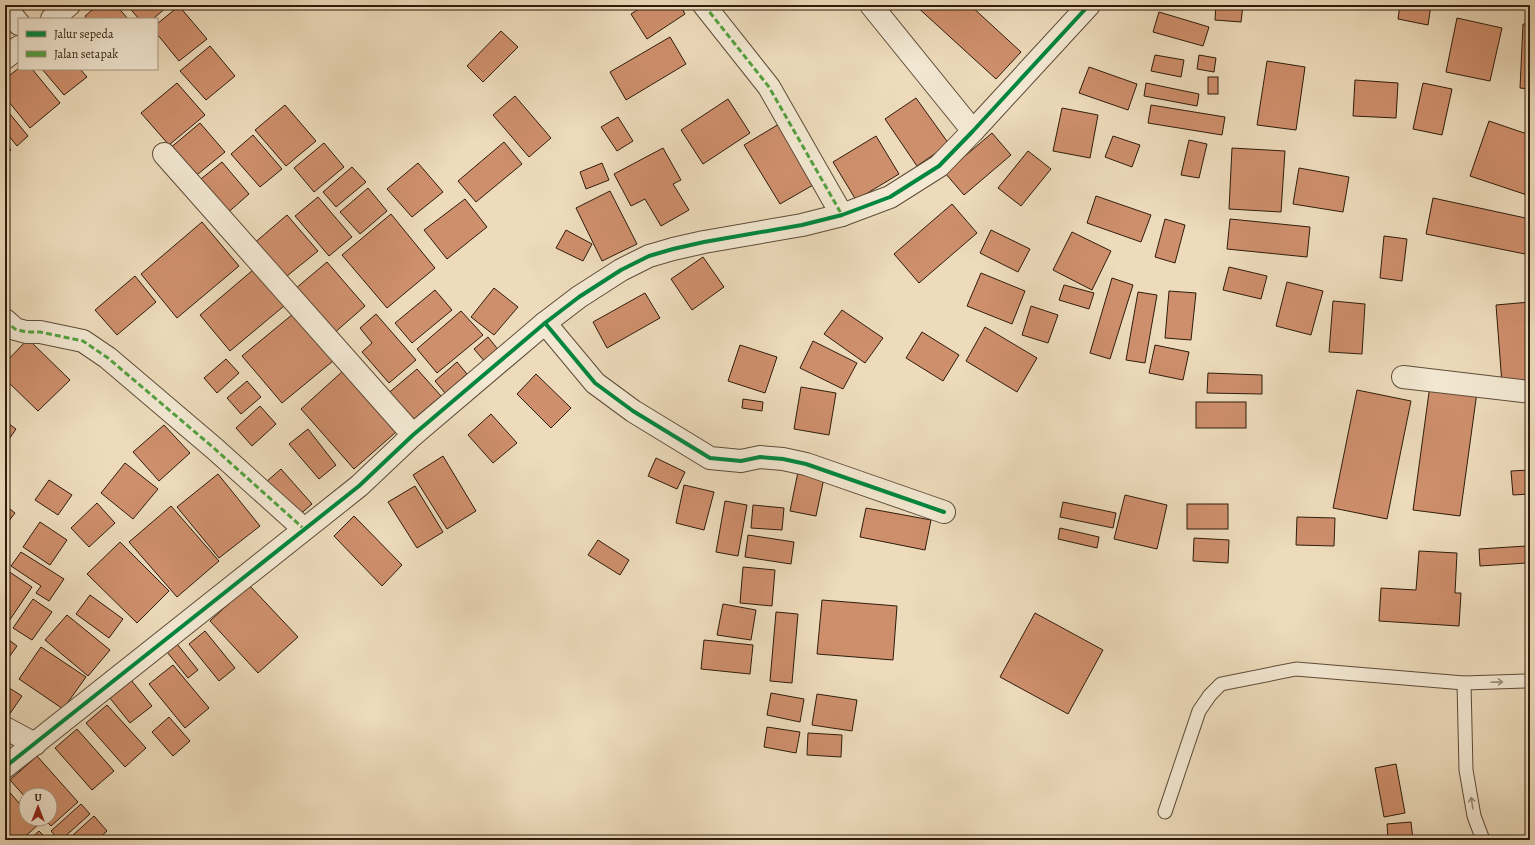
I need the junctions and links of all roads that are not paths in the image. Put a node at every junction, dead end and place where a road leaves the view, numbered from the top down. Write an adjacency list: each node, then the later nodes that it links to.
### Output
1 (69, 5): 6 (street)
2 (704, 5): 12 (street)
3 (871, 5): 10 (street)
4 (1090, 5): 10 (street)
5 (5, 7): 7 (street)
6 (53, 18)
7 (18, 23)
8 (18, 47): 9 (street)
9 (5, 58)
10 (973, 131): 12 (street)
11 (164, 154): 17 (street)
12 (842, 215): 14 (street)
13 (5, 320): 19 (street)
14 (545, 323): 17 (street); 18 (street)
15 (1403, 376): 16 (street)
16 (1530, 392)
17 (413, 435): 19 (street)
18 (944, 512)
19 (304, 529): 23 (street)
20 (1530, 681): 21 (lane, one-way to 20)
21 (1464, 683): 25 (lane); 26 (lane, one-way to 21)
22 (5, 728): 23 (street)
23 (35, 744): 24 (street)
24 (5, 767)
25 (1165, 812)
26 (1483, 840)

